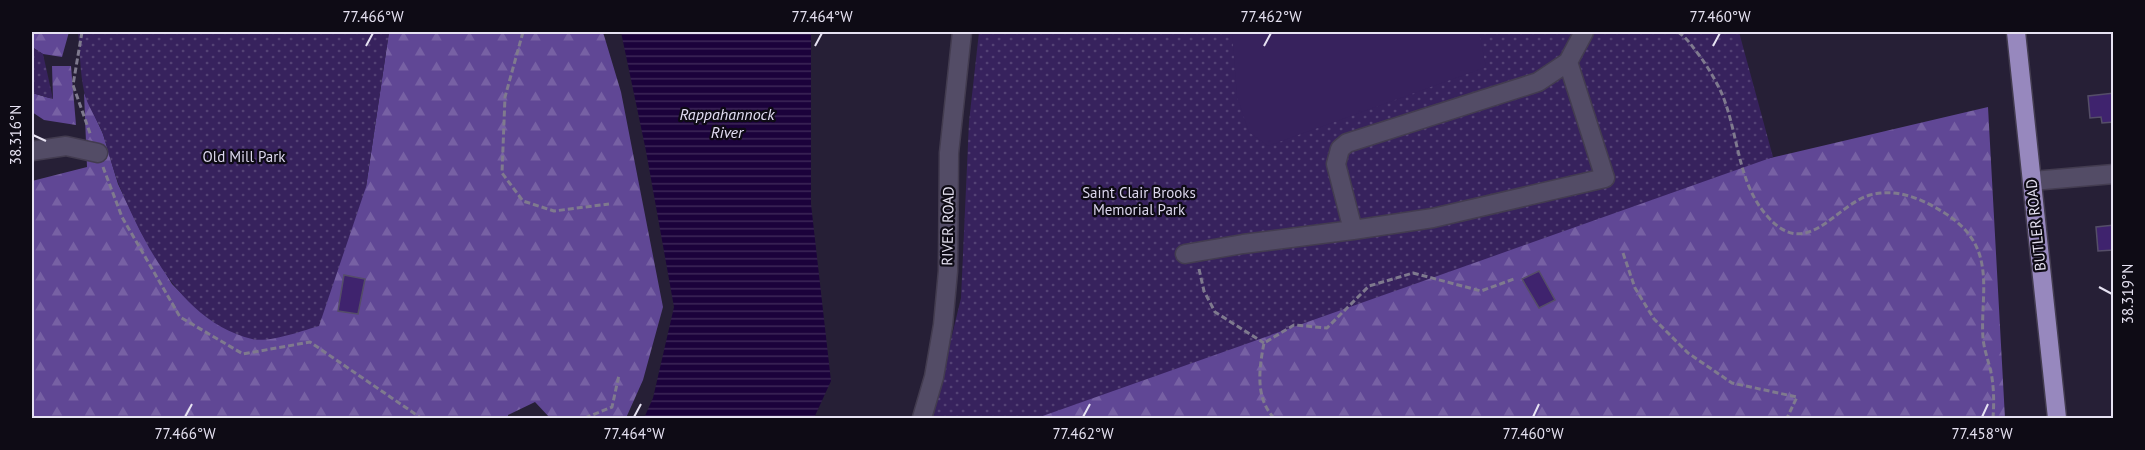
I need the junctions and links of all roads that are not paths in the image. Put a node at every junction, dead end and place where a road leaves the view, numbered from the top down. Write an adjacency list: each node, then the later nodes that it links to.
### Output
1 (962, 32): 11 (street, RIVER ROAD)
2 (1584, 32): 4 (street)
3 (2016, 32): 8 (main road, BUTLER ROAD)
4 (1568, 62): 9 (street); 9 (street)
5 (32, 151): 6 (street)
6 (98, 153)
7 (2114, 174): 8 (street)
8 (2032, 181): 12 (main road, BUTLER ROAD)
9 (1353, 230): 10 (street)
10 (1190, 253)
11 (922, 418)
12 (2057, 418)

